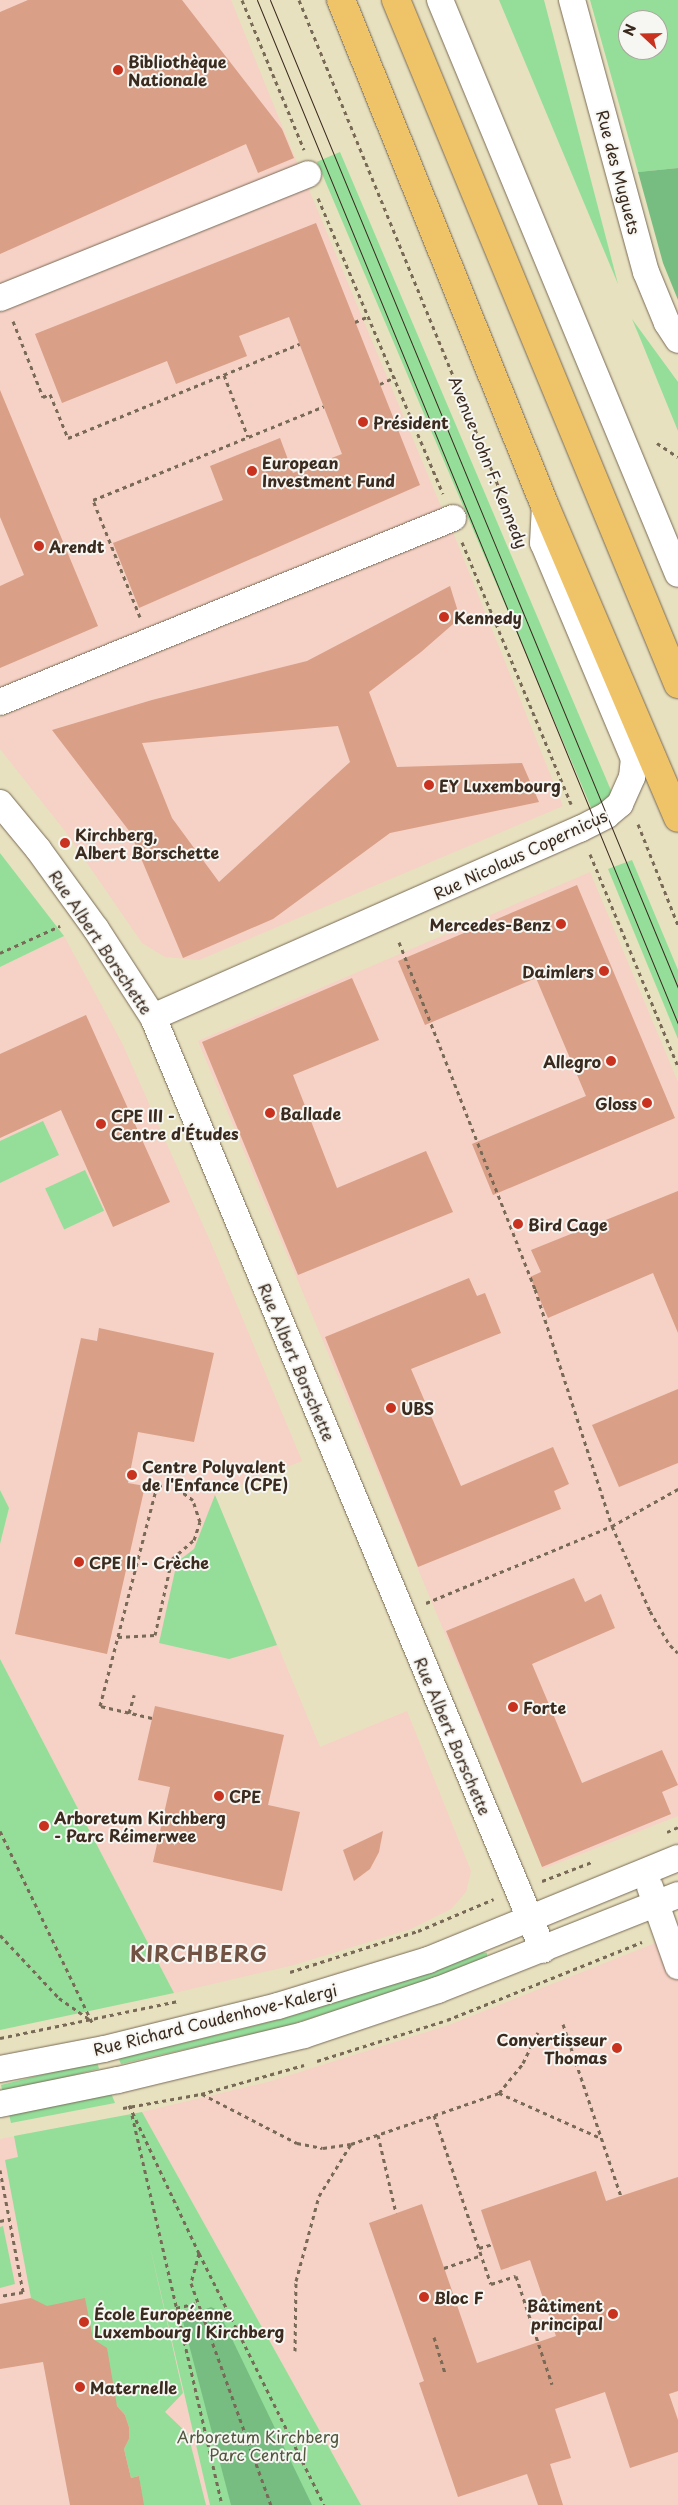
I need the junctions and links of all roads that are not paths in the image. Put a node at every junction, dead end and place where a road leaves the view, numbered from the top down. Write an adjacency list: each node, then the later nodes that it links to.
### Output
1 (341, 0): 8 (main road)
2 (396, 0): 11 (main road)
3 (440, 0): 10 (street)
4 (572, 0): 7 (street, Rue des Muguets)
5 (308, 174): 6 (street)
6 (2, 297)
7 (678, 340)
8 (545, 506): 14 (main road); 15 (street, Rue Nicolaus Copernicus)
9 (453, 518): 12 (street)
10 (678, 574)
11 (678, 684)
12 (0, 702)
13 (0, 803): 15 (street, Rue Albert Borschette)
14 (678, 818)
15 (153, 1017): 19 (street, Rue Albert Borschette)
16 (678, 1858): 17 (street, Rue Richard Coudenhove-Kalergi)
17 (645, 1872): 18 (street); 19 (street, Rue Richard Coudenhove-Kalergi)
18 (667, 1899): 20 (street, Rue Richard Coudenhove-Kalergi); 21 (street)
19 (530, 1919): 20 (street, Rue Albert Borschette); 22 (street, Rue Richard Coudenhove-Kalergi)
20 (543, 1950): 23 (street, Rue Richard Coudenhove-Kalergi)
21 (678, 1966)
22 (0, 2068)
23 (0, 2104)

